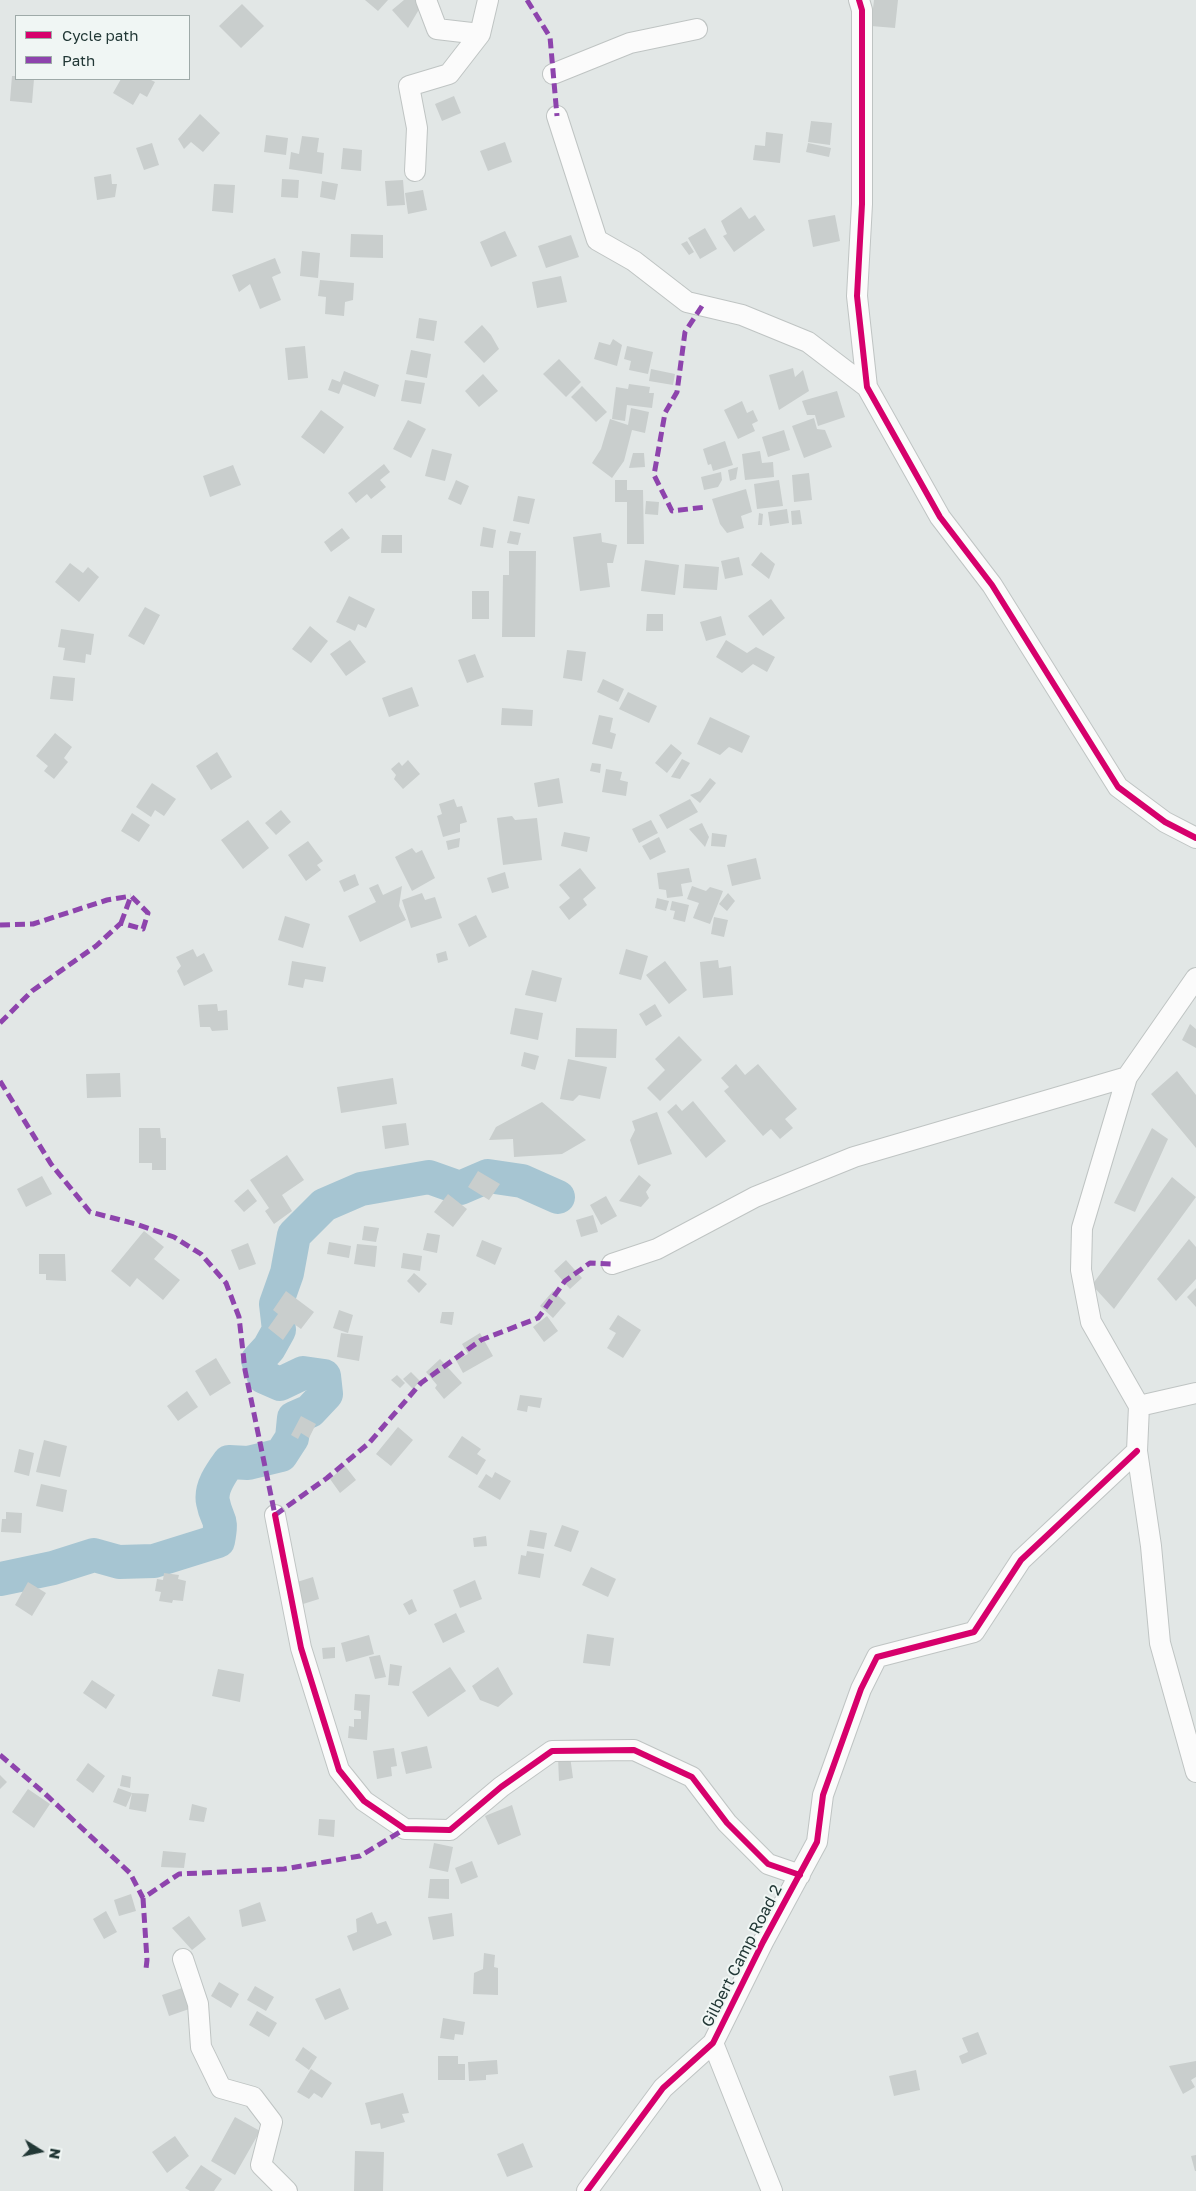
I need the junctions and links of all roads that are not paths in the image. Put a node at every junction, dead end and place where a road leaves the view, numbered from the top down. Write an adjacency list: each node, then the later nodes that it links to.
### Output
1 (426, 0): 5 (street)
2 (488, 0): 5 (street)
3 (859, 0): 9 (street)
4 (697, 30): 6 (street)
5 (480, 34): 8 (street)
6 (553, 74)
7 (558, 116): 9 (street)
8 (415, 171)
9 (867, 387): 10 (street)
10 (1196, 838)
11 (1196, 978): 12 (street)
12 (1127, 1077): 13 (street); 15 (street)
13 (612, 1264)
14 (1196, 1393): 15 (street)
15 (1139, 1406): 16 (street)
16 (1137, 1451): 18 (street); 19 (street, Gilbert Camp Road 2)
17 (275, 1515): 19 (street)
18 (1196, 1772)
19 (800, 1875): 21 (street, Gilbert Camp Road 2)
20 (183, 1959): 22 (street)
21 (713, 2043): 23 (street, Gilbert Camp Road 2); 24 (street)
22 (286, 2191)
23 (587, 2191)
24 (772, 2191)

